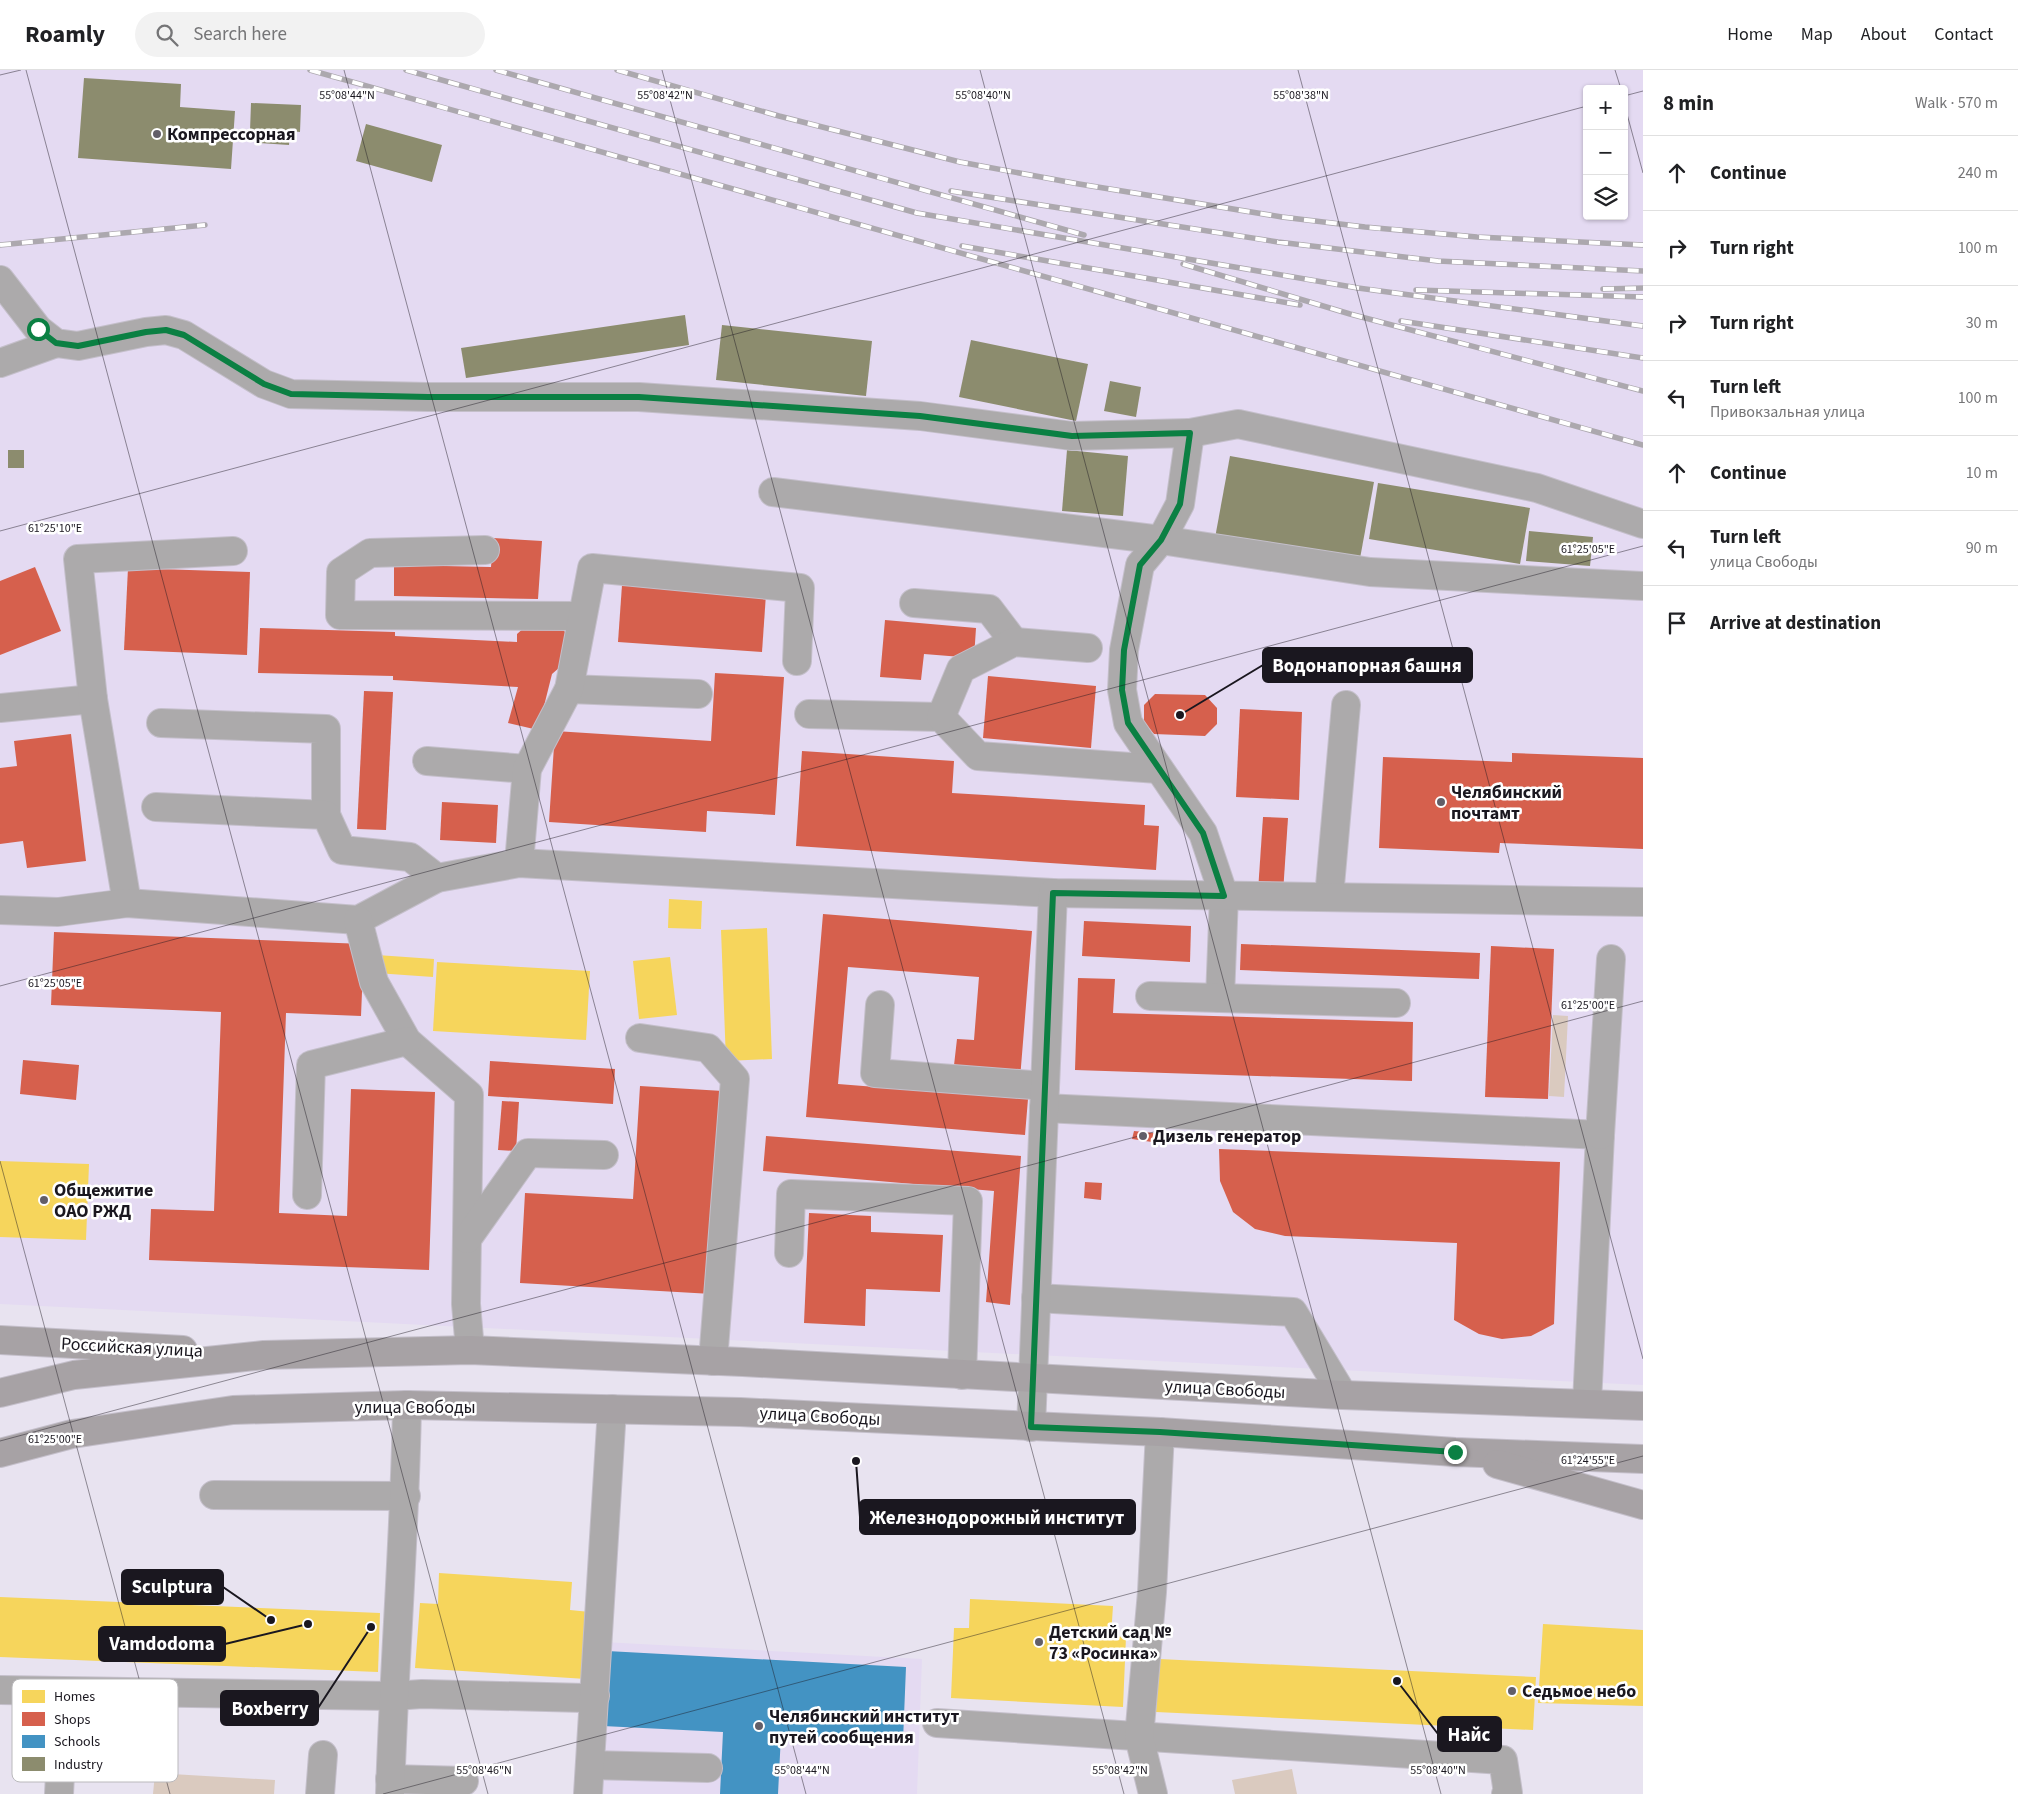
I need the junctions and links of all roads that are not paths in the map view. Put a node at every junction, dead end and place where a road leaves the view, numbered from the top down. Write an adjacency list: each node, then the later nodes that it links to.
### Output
1 (0, 281): 2 (lane)
2 (56, 343): 3 (lane); 4 (lane)
3 (0, 363)
4 (1190, 433): 6 (lane); 7 (lane)
5 (773, 492): 7 (lane)
6 (1643, 524)
7 (1161, 540): 10 (lane); 26 (lane)
8 (485, 550): 12 (lane)
9 (233, 551): 18 (lane)
10 (1643, 586)
11 (914, 603): 13 (lane)
12 (582, 616): 15 (lane); 16 (lane)
13 (1014, 642): 14 (lane); 22 (lane)
14 (1088, 648)
15 (797, 661)
16 (569, 689): 17 (lane); 25 (lane)
17 (698, 694)
18 (93, 699): 20 (lane); 35 (lane)
19 (1346, 705): 33 (lane)
20 (0, 708)
21 (809, 714): 22 (lane)
22 (941, 717): 26 (lane)
23 (161, 723): 28 (lane)
24 (427, 761): 25 (lane)
25 (527, 769): 29 (lane)
26 (1158, 769): 32 (lane)
27 (156, 807): 28 (lane)
28 (326, 816): 30 (lane)
29 (519, 863): 30 (lane); 31 (lane)
30 (437, 878): 37 (lane)
31 (1053, 893): 32 (lane); 45 (lane)
32 (1224, 896): 33 (lane); 40 (lane)
33 (1329, 898): 34 (lane)
34 (1643, 902)
35 (128, 903): 36 (lane); 37 (lane)
36 (0, 910)
37 (358, 920): 44 (lane)
38 (1611, 959): 46 (lane)
39 (1150, 996): 40 (lane)
40 (1220, 998): 41 (lane)
41 (1396, 1003)
42 (880, 1005): 45 (lane)
43 (640, 1038): 55 (lane)
44 (407, 1041): 48 (lane); 49 (lane)
45 (1044, 1097): 46 (lane); 51 (lane)
46 (1600, 1135): 60 (lane)
47 (604, 1155): 49 (lane)
48 (307, 1195)
49 (467, 1239): 53 (lane)
50 (789, 1253): 56 (lane)
51 (1036, 1298): 57 (lane); 59 (lane)
52 (0, 1340): 54 (main road, Российская улица)
53 (470, 1350): 54 (main road, улица Свободы); 55 (main road, улица Свободы)
54 (264, 1355): 58 (main road, улица Свободы)
55 (713, 1361): 56 (main road, улица Свободы)
56 (962, 1375): 57 (main road, улица Свободы)
57 (1033, 1380): 59 (main road, улица Свободы); 64 (lane)
58 (0, 1393)
59 (1343, 1396): 60 (main road, улица Свободы)
60 (1587, 1404): 62 (main road, улица Свободы)
61 (408, 1405): 63 (main road, улица Свободы); 67 (main road, улица Свободы); 70 (lane)
62 (1643, 1406)
63 (612, 1409): 64 (main road, улица Свободы); 74 (lane)
64 (1031, 1427): 65 (main road, улица Свободы)
65 (1160, 1432): 66 (main road, улица Свободы); 76 (lane)
66 (1455, 1452): 68 (main road, улица Свободы); 71 (main road)
67 (0, 1453)
68 (1643, 1459)
69 (214, 1495): 70 (lane)
70 (406, 1496): 73 (lane)
71 (1643, 1505)
72 (178, 1693): 73 (lane)
73 (393, 1696): 74 (lane); 81 (lane)
74 (595, 1696): 78 (lane)
75 (937, 1723): 76 (lane)
76 (1138, 1737): 84 (lane); 85 (lane)
77 (323, 1755): 82 (lane)
78 (590, 1764): 79 (lane); 83 (lane)
79 (708, 1768)
80 (464, 1781): 81 (lane)
81 (390, 1786)
82 (320, 1794)
83 (588, 1794)
84 (1153, 1794)
85 (1506, 1794)

